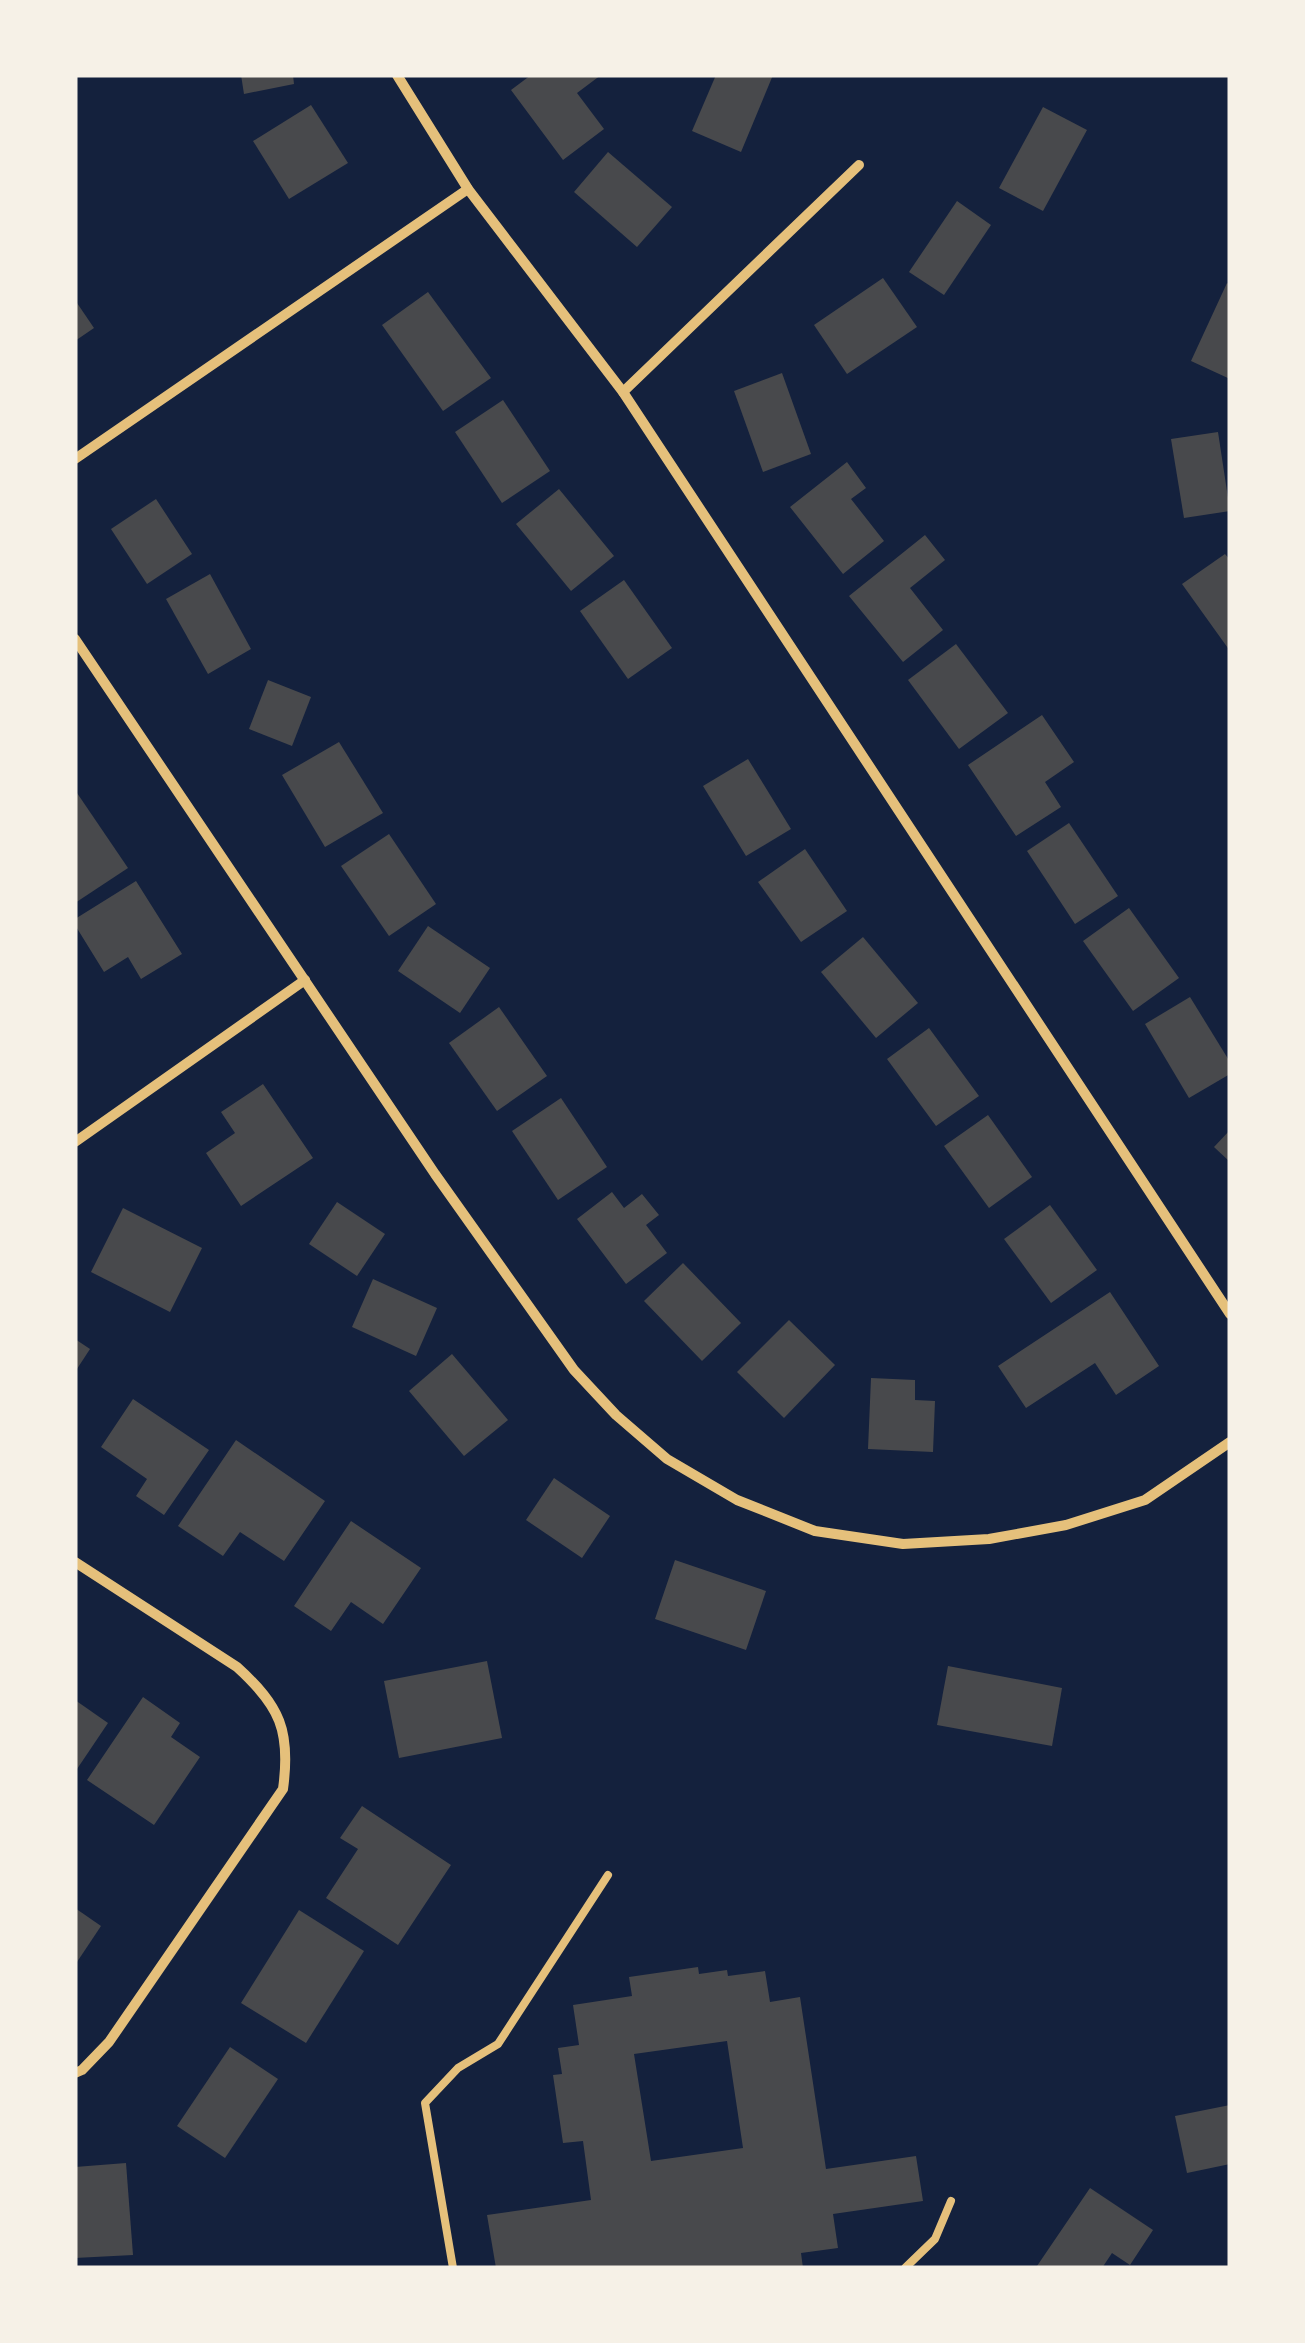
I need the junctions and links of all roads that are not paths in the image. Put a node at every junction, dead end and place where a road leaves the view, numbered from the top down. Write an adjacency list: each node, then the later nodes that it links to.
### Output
1 (396, 75): 3 (street)
2 (859, 166): 4 (street)
3 (468, 189): 4 (street); 5 (street)
4 (623, 392): 9 (street)
5 (75, 459)
6 (75, 639): 7 (street)
7 (305, 980): 8 (street); 10 (street)
8 (75, 1142)
9 (1230, 1314)
10 (1230, 1442)
11 (75, 1562): 13 (street)
12 (608, 1876): 15 (lane)
13 (75, 2072)
14 (951, 2202): 16 (lane)
15 (454, 2268)
16 (905, 2268)

